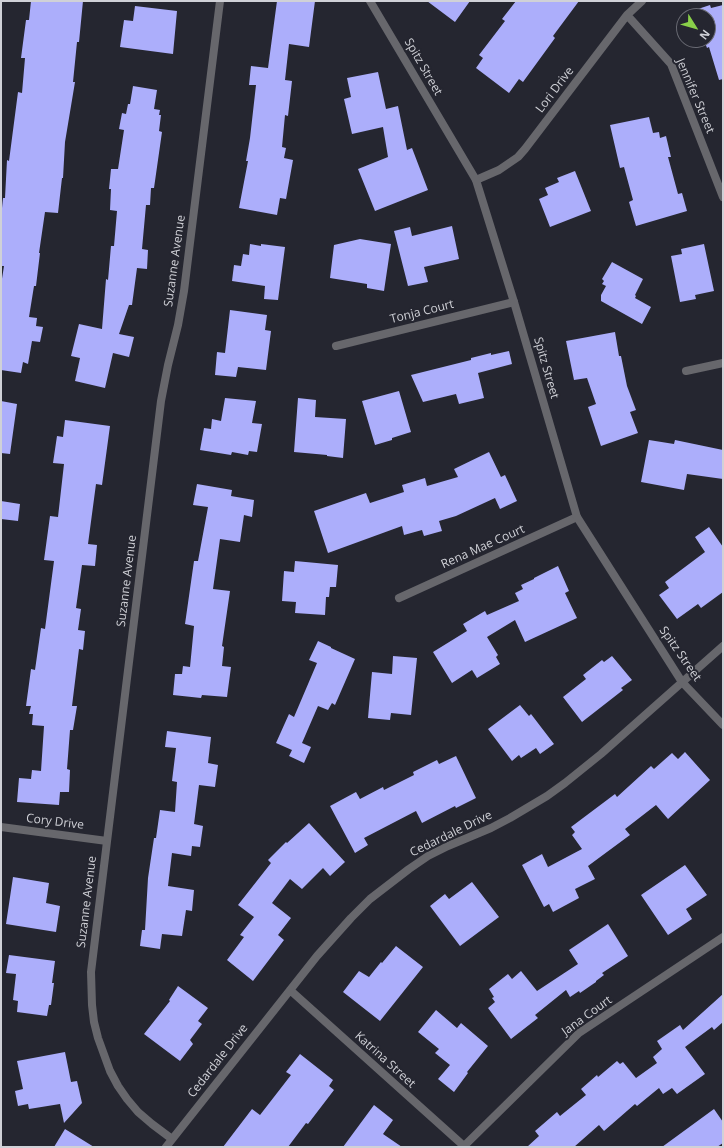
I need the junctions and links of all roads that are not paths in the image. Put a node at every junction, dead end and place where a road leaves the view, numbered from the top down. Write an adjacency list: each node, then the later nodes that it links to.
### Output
1 (220, 1): 17 (street, Suzanne Avenue)
2 (370, 1): 5 (street, Spitz Street)
3 (642, 1): 4 (street, Lori Drive)
4 (627, 15): 5 (street, Lori Drive); 6 (street, Jennifer Street)
5 (476, 180): 7 (street, Spitz Street)
6 (723, 197)
7 (514, 302): 8 (street, Tonja Court); 11 (street, Spitz Street)
8 (336, 346)
9 (723, 363): 10 (street)
10 (686, 370)
11 (577, 517): 12 (street, Rena Mae Court); 14 (street, Spitz Street)
12 (399, 598)
13 (723, 646): 14 (street, Cedardale Drive)
14 (682, 682): 15 (street, Spitz Street); 19 (street, Cedardale Drive)
15 (723, 725)
16 (1, 827): 17 (street, Cory Drive)
17 (107, 841): 20 (street, Suzanne Avenue)
18 (723, 937): 22 (street, Jana Court)
19 (290, 990): 20 (street, Cedardale Drive); 22 (street, Katrina Street)
20 (172, 1139): 21 (street, Cedardale Drive)
21 (166, 1147)
22 (464, 1147)

